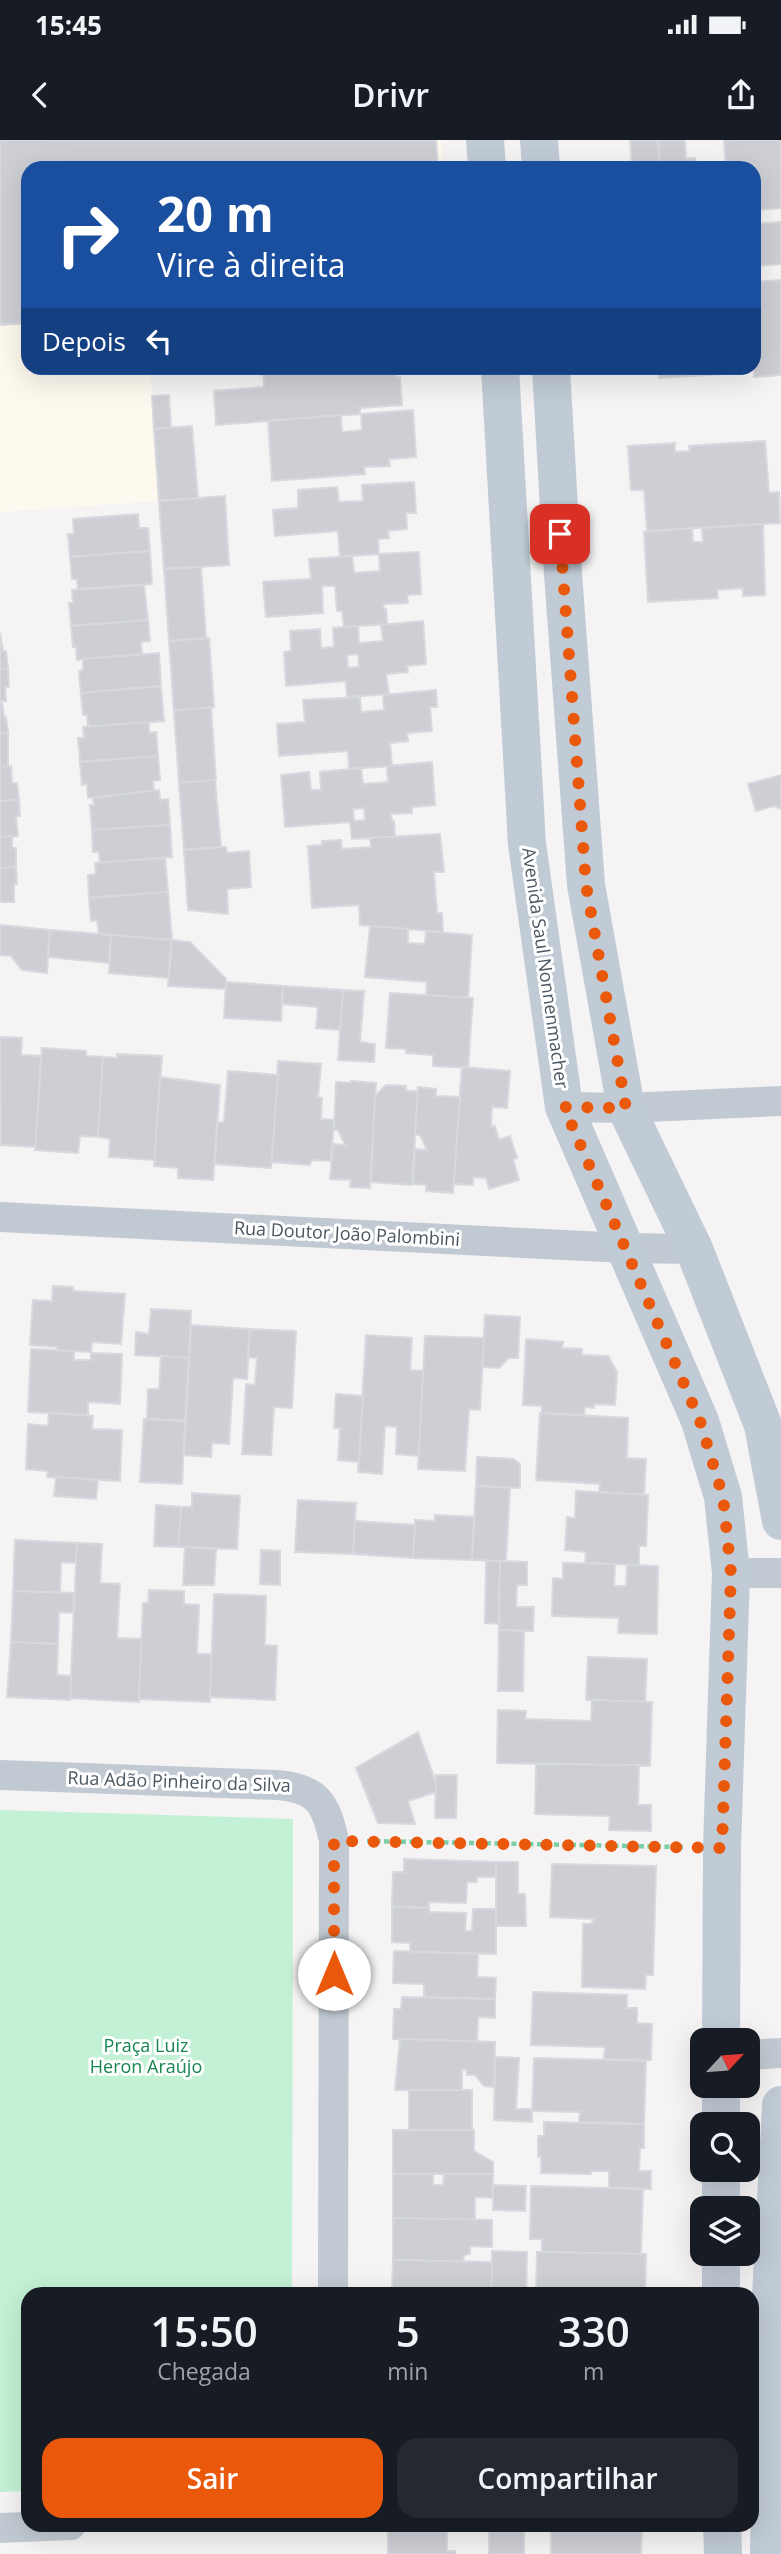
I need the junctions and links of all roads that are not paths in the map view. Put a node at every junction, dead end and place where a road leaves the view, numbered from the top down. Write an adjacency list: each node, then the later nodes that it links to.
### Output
1 (485, 140): 3 (street)
2 (539, 140): 4 (street)
3 (486, 161)
4 (540, 161)
5 (500, 375): 8 (street, Avenida Saul Nonnenmacher)
6 (552, 375): 7 (street)
7 (554, 405): 8 (street); 11 (street)
8 (502, 408): 10 (street, Avenida Saul Nonnenmacher)
9 (781, 1101): 11 (street)
10 (564, 1107): 11 (street); 13 (street, Avenida Saul Nonnenmacher)
11 (626, 1108): 14 (street)
12 (0, 1217): 13 (street, Rua Doutor João Palombini)
13 (625, 1248): 14 (street, Rua Doutor João Palombini); 16 (street, Avenida Saul Nonnenmacher)
14 (694, 1248): 15 (street)
15 (781, 1521)
16 (731, 1573): 17 (street); 19 (street, Avenida Saul Nonnenmacher)
17 (781, 1573)
18 (0, 1775): 24 (street, Rua Adão Pinheiro da Silva)
19 (721, 2028)
20 (781, 2053): 21 (street)
21 (760, 2054)
22 (781, 2105): 26 (street)
23 (721, 2266): 25 (street)
24 (333, 2287)
25 (721, 2287)
26 (761, 2334): 31 (street)
27 (21, 2527): 28 (street)
28 (0, 2528)
29 (722, 2532): 30 (street)
30 (723, 2554)
31 (769, 2554)

